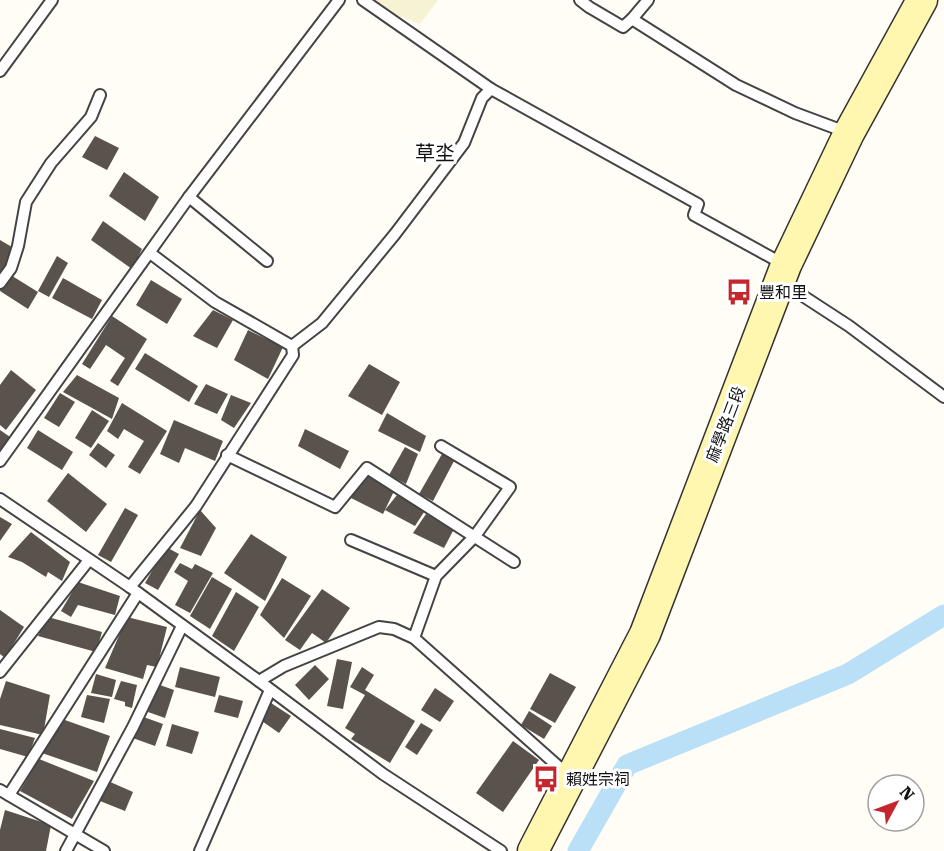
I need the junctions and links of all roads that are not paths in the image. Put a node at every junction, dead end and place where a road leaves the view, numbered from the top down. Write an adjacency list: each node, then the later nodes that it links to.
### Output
1 (52, 0): 9 (lane)
2 (324, 0): 7 (lane)
3 (363, 0): 10 (lane)
4 (580, 0): 8 (lane)
5 (648, 0): 8 (lane)
6 (922, 0): 12 (main road, 麻學路三段)
7 (337, 2): 13 (lane)
8 (632, 19): 12 (lane)
9 (0, 71)
10 (491, 89): 16 (lane); 18 (lane)
11 (100, 95): 17 (lane)
12 (849, 133): 16 (main road, 麻學路三段)
13 (189, 197): 14 (lane); 15 (lane)
14 (150, 253): 18 (lane); 22 (lane)
15 (267, 261)
16 (783, 273): 19 (lane); 35 (main road, 麻學路三段)
17 (0, 283)
18 (292, 346): 21 (lane)
19 (944, 397)
20 (441, 446): 24 (lane)
21 (227, 454): 24 (lane); 29 (lane)
22 (0, 461)
23 (0, 500): 26 (lane)
24 (475, 536): 27 (lane); 28 (lane)
25 (351, 540): 28 (lane)
26 (89, 560): 29 (lane); 32 (lane)
27 (514, 562)
28 (436, 576): 31 (lane)
29 (134, 590): 30 (lane); 36 (lane)
30 (182, 626): 33 (lane); 37 (lane)
31 (414, 638): 33 (lane); 35 (lane)
32 (0, 672)
33 (259, 681): 34 (lane)
34 (270, 690): 40 (lane); 41 (lane)
35 (572, 778): 42 (main road, 麻學路三段)
36 (5, 792): 37 (lane)
37 (75, 834): 38 (lane); 39 (lane)
38 (66, 851)
39 (104, 851)
40 (200, 851)
41 (501, 851)
42 (533, 851)

